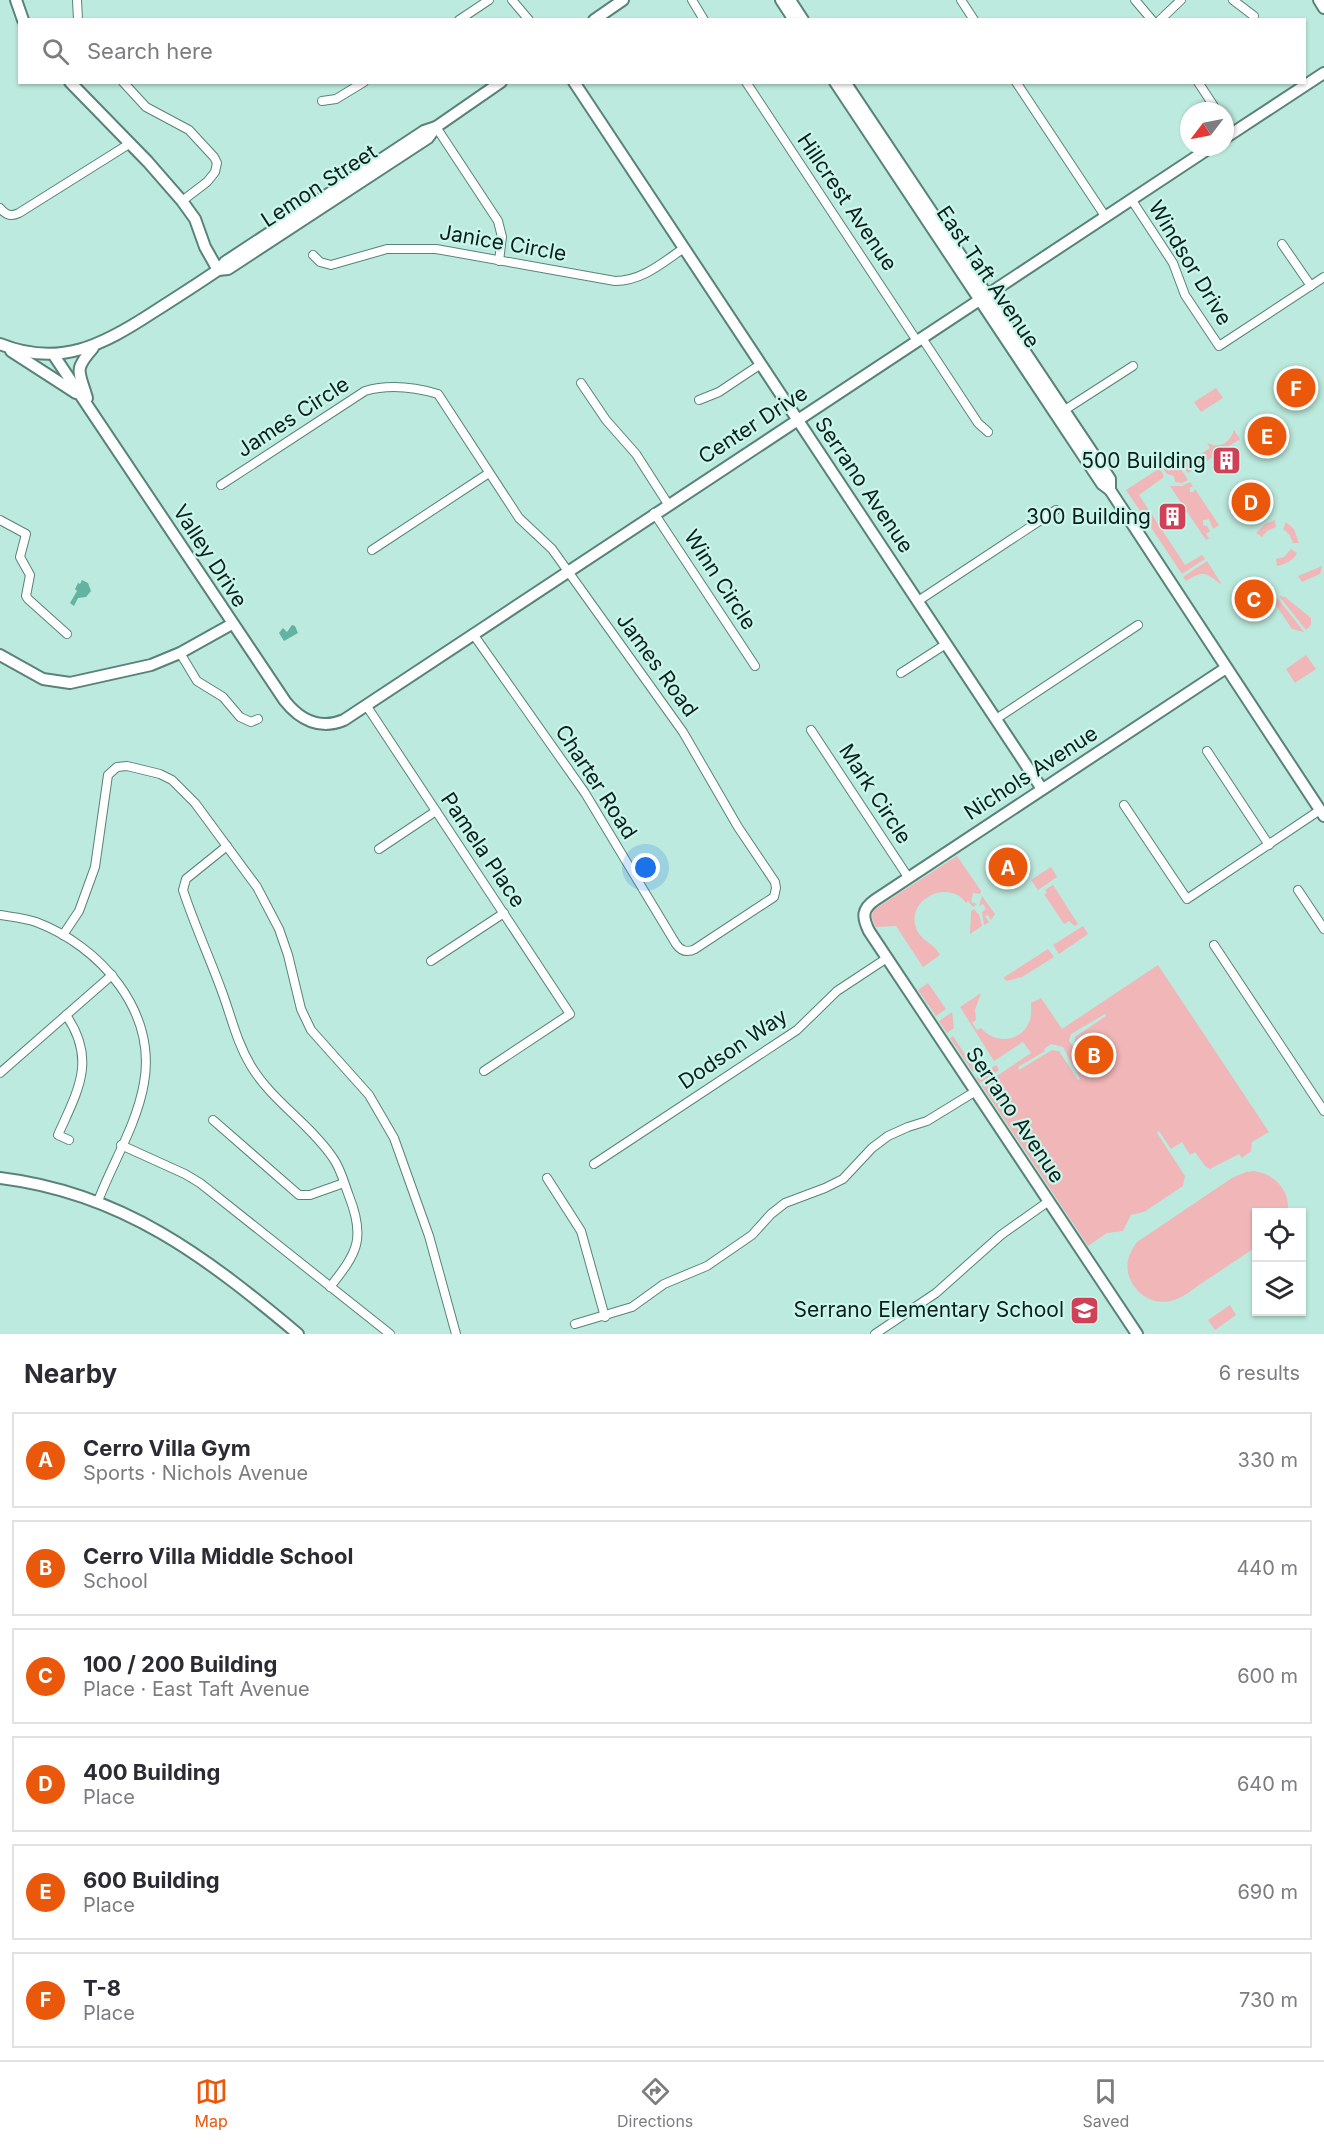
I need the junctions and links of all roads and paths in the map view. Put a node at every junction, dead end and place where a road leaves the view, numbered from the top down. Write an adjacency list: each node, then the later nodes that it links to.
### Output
1 (16, 0): 16 (street)
2 (77, 0): 17 (street)
3 (489, 0): 18 (street)
4 (512, 0): 19 (street)
5 (623, 0): 20 (street)
6 (692, 0): 21 (street)
7 (781, 0): 22 (street)
8 (790, 0): 23 (street)
9 (961, 0): 24 (street)
10 (1135, 0): 25 (street)
11 (1181, 0): 26 (street)
12 (1233, 0): 15 (street)
13 (1319, 0): 14 (street)
14 (1324, 8)
15 (1254, 16)
16 (22, 18)
17 (78, 18)
18 (462, 18)
19 (527, 18)
20 (597, 18)
21 (703, 18)
22 (793, 18)
23 (802, 18)
24 (973, 18)
25 (1150, 18)
26 (1162, 18)
27 (1324, 73): 41 (street)
28 (72, 84): 43 (street)
29 (125, 84): 46 (street)
30 (361, 84): 38 (street)
31 (498, 84): 40 (street, Lemon Street)
32 (575, 84): 50 (street, Serrano Avenue)
33 (747, 84): 57 (street, Hillcrest Avenue)
34 (837, 84): 42 (street, East Taft Avenue)
35 (846, 84): 42 (street, East Taft Avenue)
36 (1017, 84): 48 (street)
37 (1199, 84): 39 (street)
38 (322, 101)
39 (1211, 102)
40 (436, 127): 52 (street); 53 (street, Lemon Street)
41 (1234, 131)
42 (875, 135): 56 (street, East Taft Avenue)
43 (129, 144): 46 (street); 47 (street)
44 (1197, 156): 45 (street, Center Drive)
45 (1131, 199): 48 (street, Center Drive); 55 (street, Windsor Drive)
46 (182, 201): 53 (street)
47 (0, 208)
48 (1105, 216): 56 (street, Center Drive)
49 (1282, 244): 55 (street)
50 (684, 248): 52 (street, Janice Circle); 61 (street, Serrano Avenue)
51 (313, 255): 52 (street, Janice Circle)
52 (499, 261)
53 (218, 270): 59 (street, Lemon Street)
54 (1324, 277): 55 (street)
55 (1311, 286)
56 (983, 297): 57 (street, Center Drive); 66 (street, East Taft Avenue)
57 (920, 339): 67 (street, Center Drive); 68 (street, Hillcrest Avenue)
58 (3, 346): 60 (street, Valley Drive); 65 (street, Valley Drive)
59 (94, 346): 60 (street, Lemon Street); 65 (street)
60 (53, 354): 65 (street, Valley Drive)
61 (761, 364): 64 (street); 67 (street, Serrano Avenue)
62 (1133, 366): 66 (street)
63 (581, 383): 71 (street)
64 (699, 400)
65 (86, 403): 78 (street, Valley Drive)
66 (1060, 413): 86 (street, East Taft Avenue)
67 (797, 419): 71 (street, Center Drive); 77 (street, Serrano Avenue)
68 (988, 432)
69 (489, 473): 70 (street, James Circle); 75 (street); 76 (street, James Road)
70 (221, 485)
71 (668, 504): 73 (street, Center Drive)
72 (1056, 510): 77 (street)
73 (654, 513): 76 (street, Center Drive); 85 (street, Winn Circle)
74 (0, 520): 80 (street)
75 (372, 550)
76 (568, 571): 81 (street, Center Drive); 109 (street, James Road)
77 (918, 601): 82 (street, Serrano Avenue)
78 (232, 624): 83 (street); 91 (street, Valley Drive)
79 (1138, 625): 89 (street)
80 (67, 634)
81 (473, 634): 88 (street, Center Drive); 109 (street, Charter Road)
82 (946, 644): 87 (street); 89 (street, Serrano Avenue)
83 (180, 653): 84 (street); 90 (street)
84 (0, 655)
85 (755, 666)
86 (1226, 668): 94 (street, Nichols Avenue); 97 (street, East Taft Avenue)
87 (901, 673)
88 (366, 705): 91 (street, Center Drive); 96 (street, Pamela Place)
89 (996, 718): 94 (street, Serrano Avenue)
90 (258, 719)
91 (315, 723)
92 (811, 730): 101 (street, Mark Circle)
93 (1207, 751): 98 (street)
94 (1042, 789): 101 (street, Nichols Avenue)
95 (1124, 805): 98 (street)
96 (436, 811): 100 (street); 103 (street, Pamela Place)
97 (1322, 813): 98 (street)
98 (1269, 845)
99 (227, 846): 107 (street); 124 (street); 130 (street)
100 (379, 849)
101 (908, 877): 105 (street, Nichols Avenue)
102 (1298, 890): 106 (street)
103 (504, 913): 111 (street); 114 (street, Pamela Place)
104 (0, 915): 107 (street)
105 (863, 916): 110 (street, Serrano Avenue)
106 (1324, 929)
107 (63, 935): 112 (street)
108 (1214, 945): 117 (street)
109 (684, 951)
110 (887, 958): 116 (street, Serrano Avenue); 121 (street, Dodson Way)
111 (431, 961)
112 (112, 975): 113 (street); 120 (street)
113 (66, 1015): 115 (street); 119 (street)
114 (484, 1071)
115 (0, 1073)
116 (976, 1091): 126 (street, Serrano Avenue); 128 (street)
117 (1324, 1111)
118 (213, 1120): 124 (street)
119 (69, 1140)
120 (122, 1145): 125 (street); 127 (street)
121 (594, 1164)
122 (0, 1178): 125 (street)
123 (547, 1178): 128 (street)
124 (344, 1183): 127 (street)
125 (98, 1201): 131 (street)
126 (1049, 1201): 133 (street); 134 (street, Serrano Avenue)
127 (330, 1287): 132 (street)
128 (605, 1317): 129 (street)
129 (575, 1324)
130 (453, 1333)
131 (298, 1334)
132 (390, 1334)
133 (875, 1334)
134 (1137, 1334)

